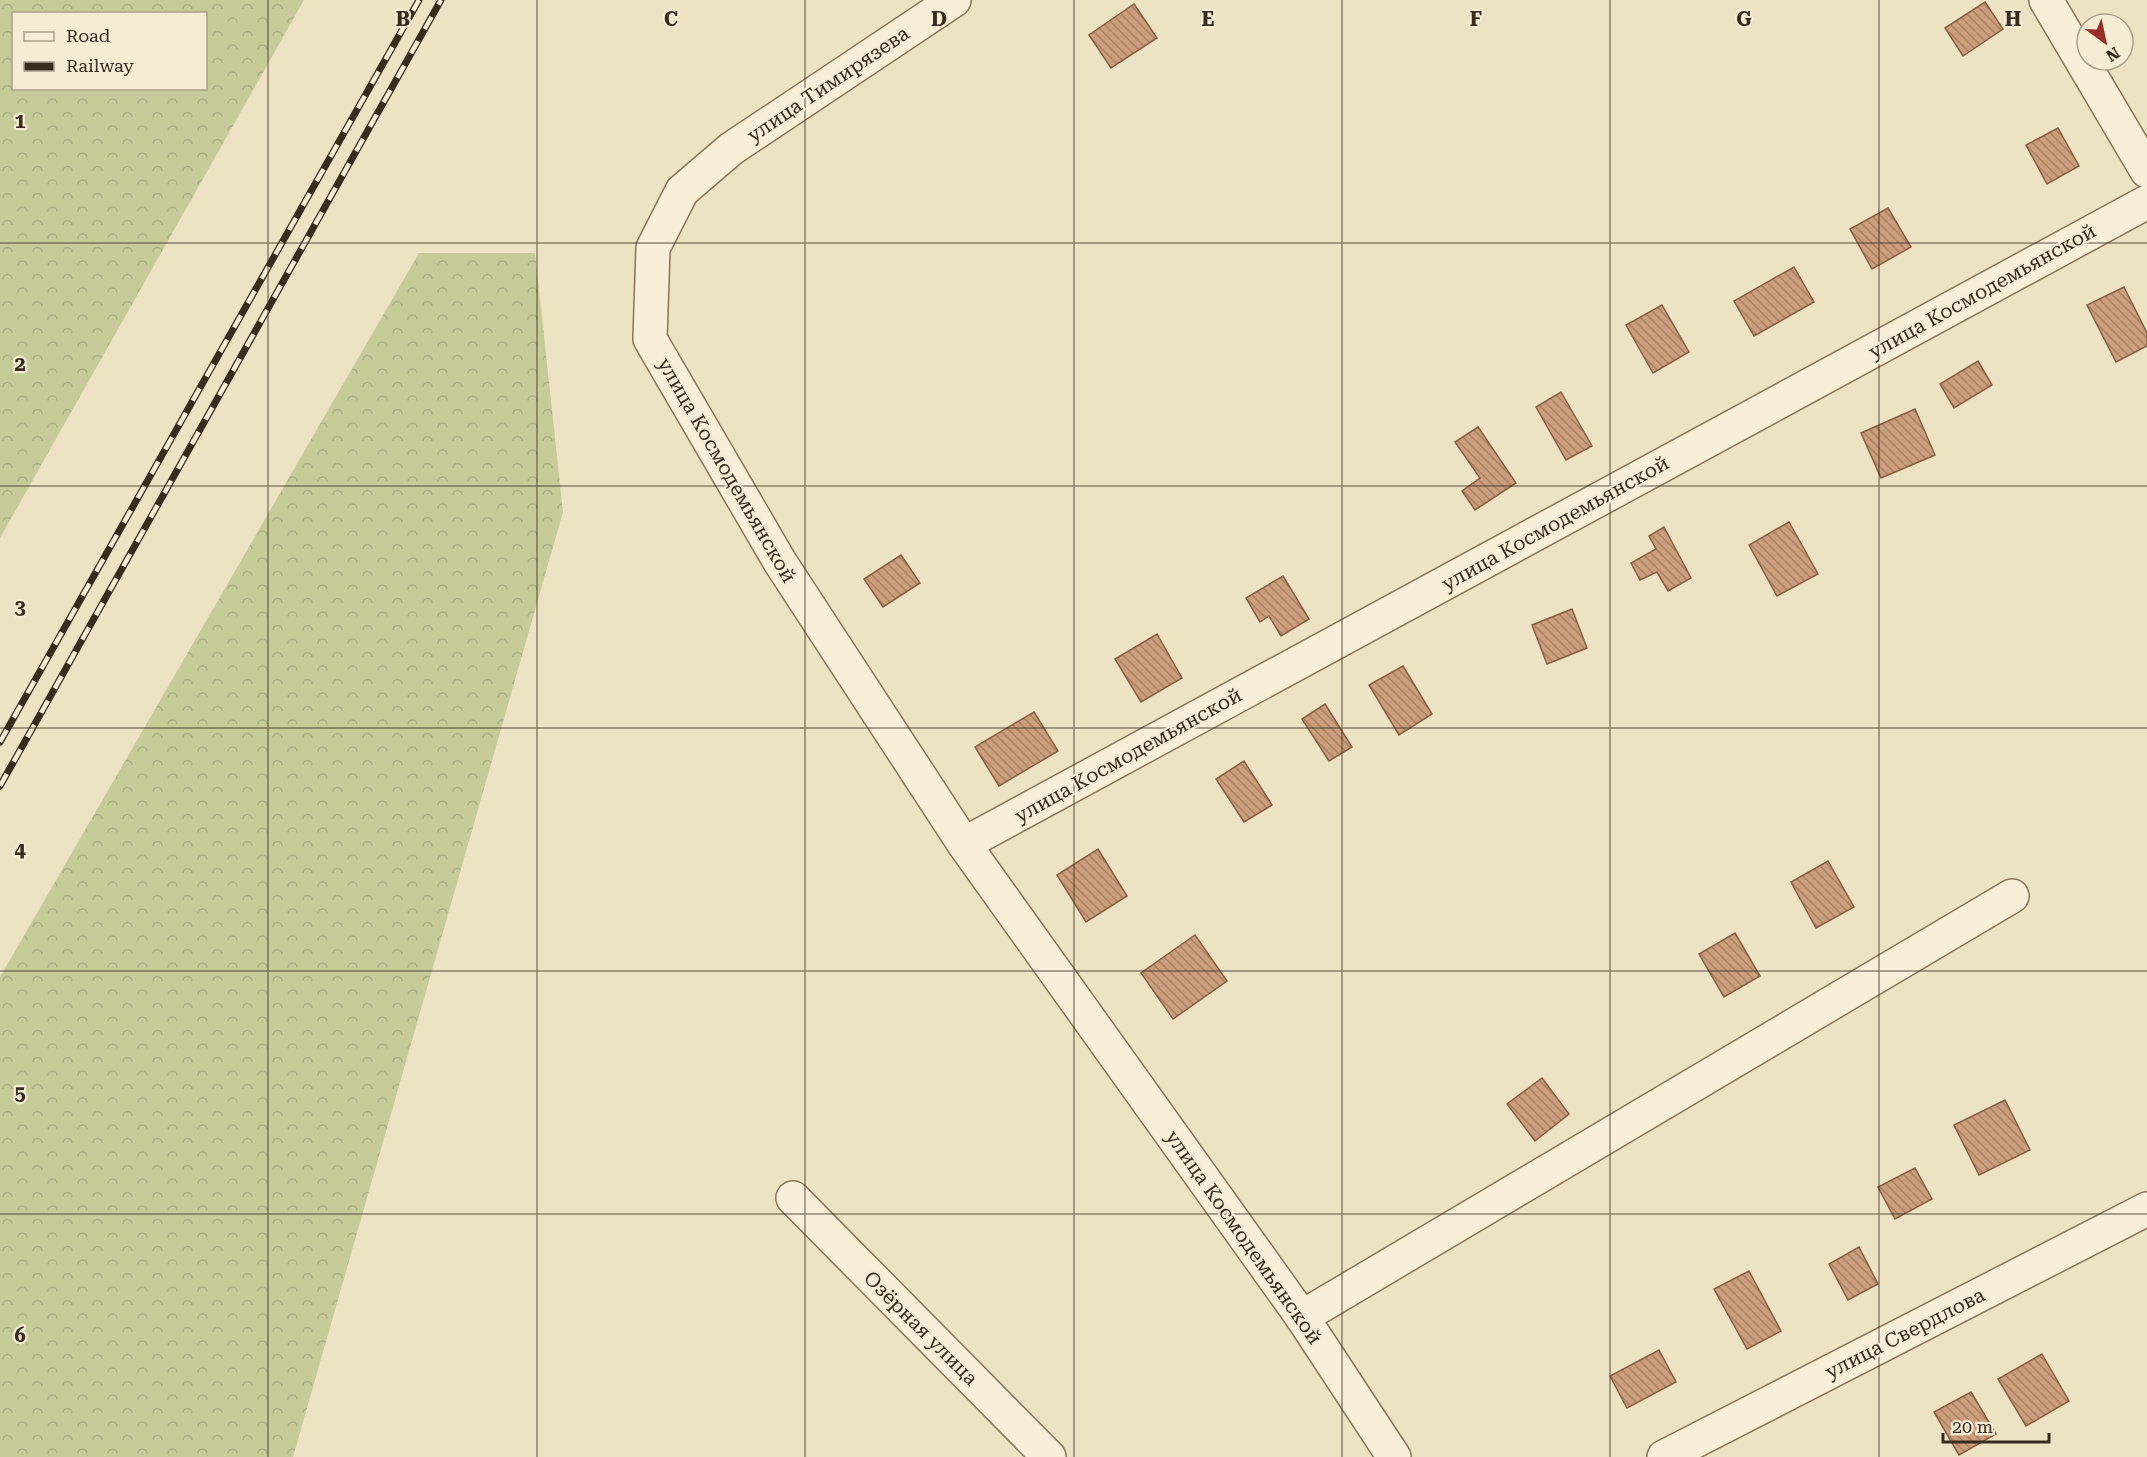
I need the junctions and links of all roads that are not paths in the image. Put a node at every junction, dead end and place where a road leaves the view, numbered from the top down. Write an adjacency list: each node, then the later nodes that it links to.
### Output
1 (954, 0): 3 (street, улица Тимирязева)
2 (2046, 0): 4 (street)
3 (731, 149): 6 (street, улица Космодемьянской)
4 (2147, 171)
5 (2147, 201): 6 (street, улица Космодемьянской)
6 (963, 844): 10 (street, улица Космодемьянской)
7 (2012, 896): 10 (street)
8 (793, 1198): 11 (street, Озёрная улица)
9 (2147, 1209): 13 (street, улица Свердлова)
10 (1302, 1317): 12 (street, улица Космодемьянской)
11 (1048, 1457)
12 (1394, 1457)
13 (1664, 1457)

